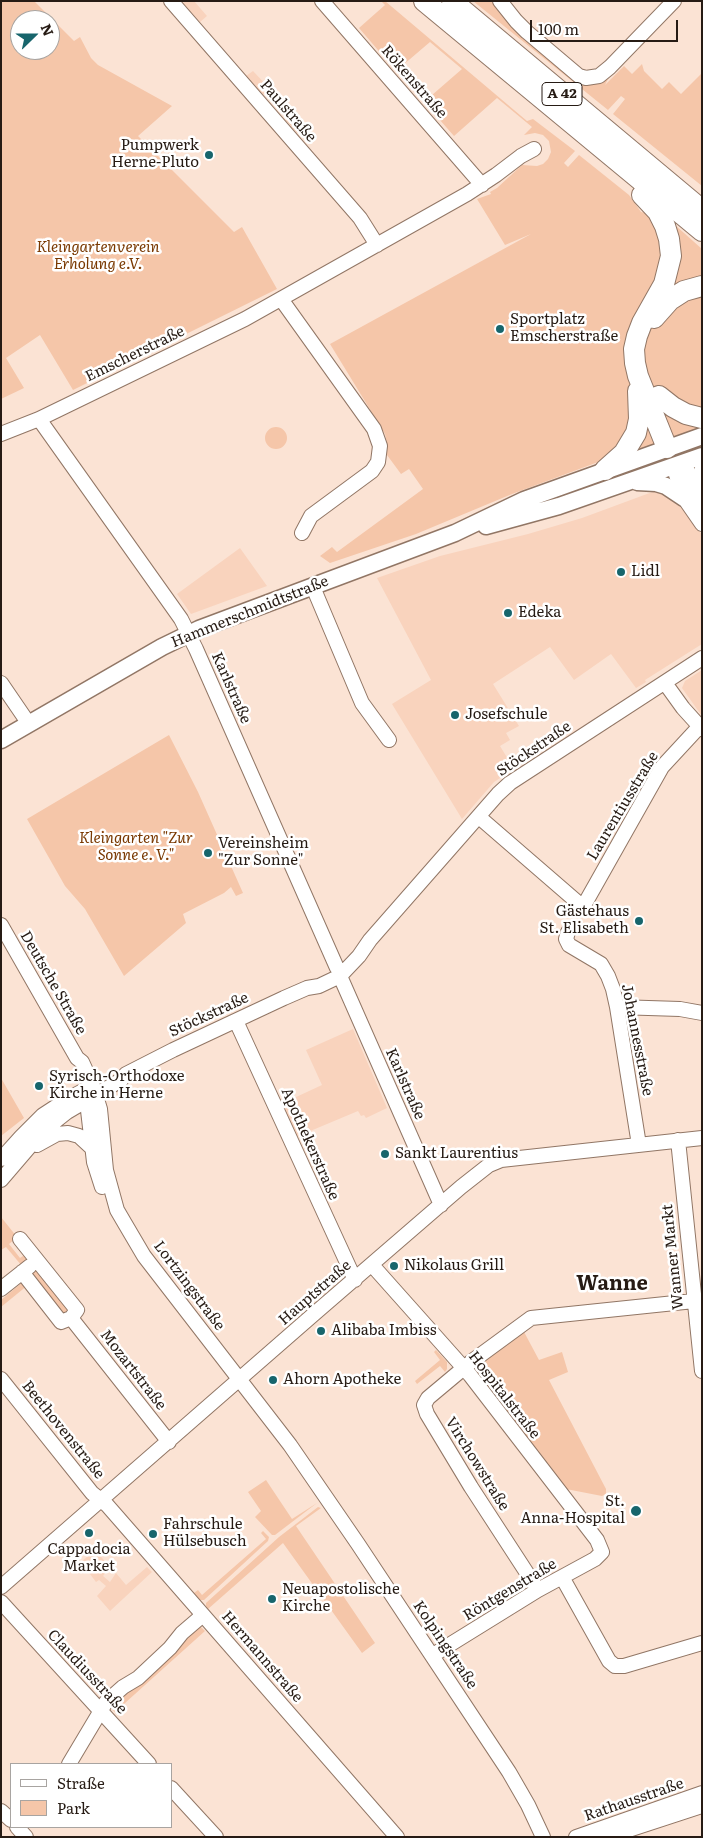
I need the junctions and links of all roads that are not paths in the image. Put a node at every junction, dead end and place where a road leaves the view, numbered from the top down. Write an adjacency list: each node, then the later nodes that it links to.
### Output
1 (171, 1): 14 (street, Paulstraße)
2 (322, 1): 10 (street, Rökenstraße)
3 (424, 1): 8 (highway, A 42)
4 (452, 1): 9 (highway, A 42)
5 (500, 1): 6 (street)
6 (674, 1)
7 (534, 149): 10 (street, Emscherstraße)
8 (608, 153): 13 (highway, A 42); 17 (highway)
9 (654, 170): 11 (highway); 12 (highway, A 42)
10 (482, 185): 14 (street, Emscherstraße)
11 (702, 196)
12 (702, 210)
13 (702, 231)
14 (377, 245): 16 (street, Emscherstraße)
15 (702, 286): 18 (highway)
16 (281, 299): 20 (street, Emscherstraße); 32 (street)
17 (638, 376): 23 (highway); 25 (highway)
18 (659, 396): 19 (highway); 23 (highway)
19 (702, 418)
20 (39, 420): 21 (street, Emscherstraße); 34 (street, Karlstraße)
21 (1, 434)
22 (702, 436): 23 (main road, Hammerschmidtstraße)
23 (676, 455): 24 (main road, Hammerschmidtstraße); 25 (main road, Hammerschmidtstraße); 27 (main road, Hammerschmidtstraße); 28 (street)
24 (702, 456)
25 (605, 470): 31 (main road, Hammerschmidtstraße)
26 (702, 471): 28 (main road)
27 (629, 482): 28 (main road); 31 (main road, Hammerschmidtstraße)
28 (689, 496): 29 (street); 30 (street)
29 (702, 508)
30 (702, 524)
31 (455, 533): 33 (main road, Hammerschmidtstraße)
32 (302, 534)
33 (312, 587): 34 (main road, Hammerschmidtstraße); 41 (street)
34 (189, 634): 38 (main road, Hammerschmidtstraße); 45 (street, Karlstraße)
35 (702, 658): 37 (street, Stöckstraße)
36 (1, 683): 38 (street)
37 (665, 683): 39 (street); 42 (street, Stöckstraße)
38 (29, 724): 40 (main road, Hammerschmidtstraße)
39 (700, 728): 42 (street, Laurentiusstraße)
40 (1, 740)
41 (389, 740)
42 (479, 817): 45 (street, Stöckstraße)
43 (1, 925): 49 (street, Deutsche Straße)
44 (568, 932): 46 (street, Johannesstraße)
45 (338, 972): 48 (street, Stöckstraße); 58 (street, Karlstraße)
46 (617, 1007): 47 (street); 53 (street, Johannesstraße)
47 (702, 1012)
48 (236, 1021): 50 (street, Stöckstraße); 64 (street, Apothekerstraße)
49 (77, 1058): 50 (street, Lortzingstraße)
50 (91, 1093): 54 (street, Stöckstraße); 55 (street, Lortzingstraße); 56 (street, Stöckstraße); 59 (street, Lortzingstraße)
51 (702, 1138): 52 (street, Hauptstraße)
52 (678, 1140): 53 (street, Hauptstraße); 66 (street, Wanner Markt)
53 (639, 1145): 58 (street, Hauptstraße)
54 (27, 1148): 55 (street, Stöckstraße); 57 (street, Stöckstraße)
55 (92, 1148): 59 (street, Lortzingstraße)
56 (1, 1160)
57 (1, 1180)
58 (440, 1205): 62 (street, Hauptstraße)
59 (117, 1210): 71 (street, Lortzingstraße)
60 (20, 1239): 61 (street)
61 (37, 1260): 63 (street); 67 (street, Mozartstraße)
62 (372, 1265): 64 (street, Hauptstraße); 68 (street, Hospitalstraße)
63 (22, 1272): 65 (street); 67 (street)
64 (355, 1280): 71 (street, Hauptstraße)
65 (1, 1289)
66 (694, 1301): 68 (street); 69 (street, Wanner Markt)
67 (71, 1318): 72 (street, Mozartstraße)
68 (464, 1368): 74 (street, Hospitalstraße); 77 (street, Virchowstraße)
69 (702, 1371)
70 (1, 1378): 73 (street, Beethovenstraße)
71 (240, 1379): 72 (street, Hauptstraße); 81 (street, Kolpingstraße)
72 (169, 1442): 73 (street, Hauptstraße)
73 (101, 1500): 76 (street, Hauptstraße); 79 (street, Hermannstraße)
74 (602, 1552): 75 (street, Röntgenstraße)
75 (562, 1577): 77 (street, Röntgenstraße); 80 (street)
76 (1, 1587)
77 (538, 1590): 81 (street, Röntgenstraße)
78 (1, 1602): 82 (street, Claudiusstraße)
79 (203, 1615): 82 (street); 89 (street, Hermannstraße)
80 (702, 1643)
81 (433, 1655): 90 (street, Kolpingstraße)
82 (101, 1712): 83 (street); 84 (street, Claudiusstraße)
83 (70, 1763)
84 (148, 1763)
85 (172, 1789): 88 (street)
86 (702, 1793): 91 (street, Rathausstraße)
87 (702, 1806): 92 (street, Rathausstraße)
88 (216, 1837)
89 (397, 1837)
90 (543, 1837)
91 (576, 1837)
92 (607, 1837)

